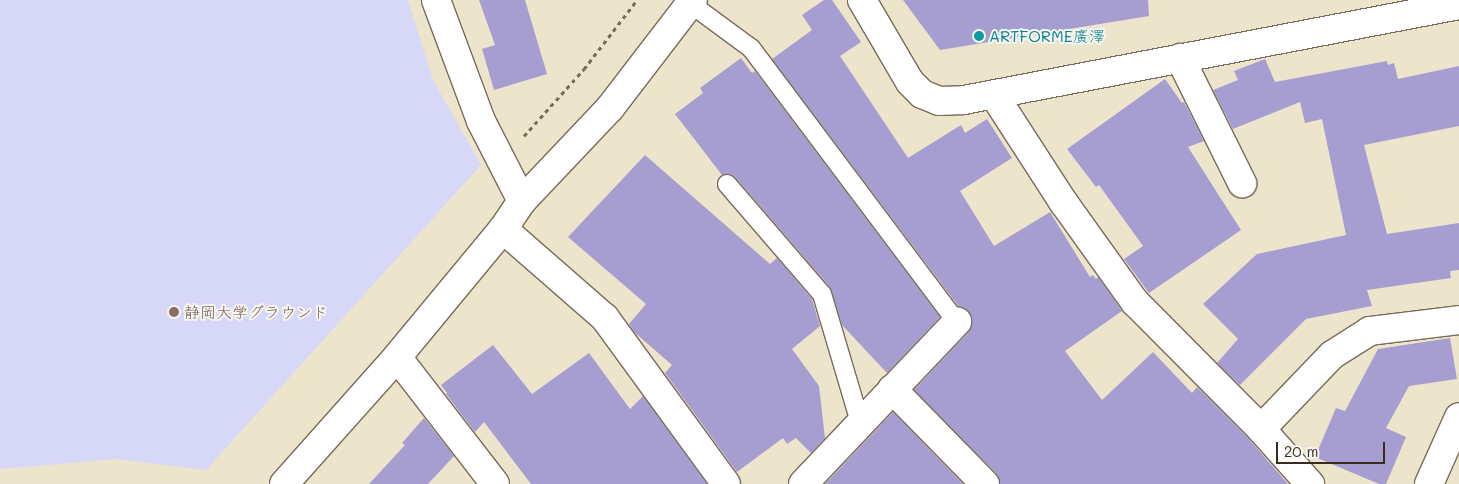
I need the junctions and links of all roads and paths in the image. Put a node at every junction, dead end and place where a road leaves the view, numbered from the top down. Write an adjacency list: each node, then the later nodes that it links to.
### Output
1 (436, 0): 8 (street)
2 (637, 0): 8 (path)
3 (862, 0): 7 (street)
4 (692, 2): 11 (street); 14 (lane)
5 (1459, 5): 6 (street)
6 (1180, 58): 7 (street); 9 (street)
7 (994, 95): 19 (street)
8 (501, 161): 11 (street)
9 (1242, 183)
10 (727, 184): 18 (lane)
11 (522, 201): 12 (street)
12 (503, 229): 15 (street); 23 (street)
13 (1459, 320): 19 (street)
14 (957, 322): 16 (street)
15 (397, 357): 21 (street); 22 (street)
16 (892, 389): 18 (street); 24 (street)
17 (1459, 417): 26 (street)
18 (860, 422): 20 (street)
19 (1261, 429): 25 (street)
20 (807, 483)
21 (284, 484)
22 (495, 484)
23 (726, 484)
24 (984, 484)
25 (1310, 484)
26 (1429, 484)

